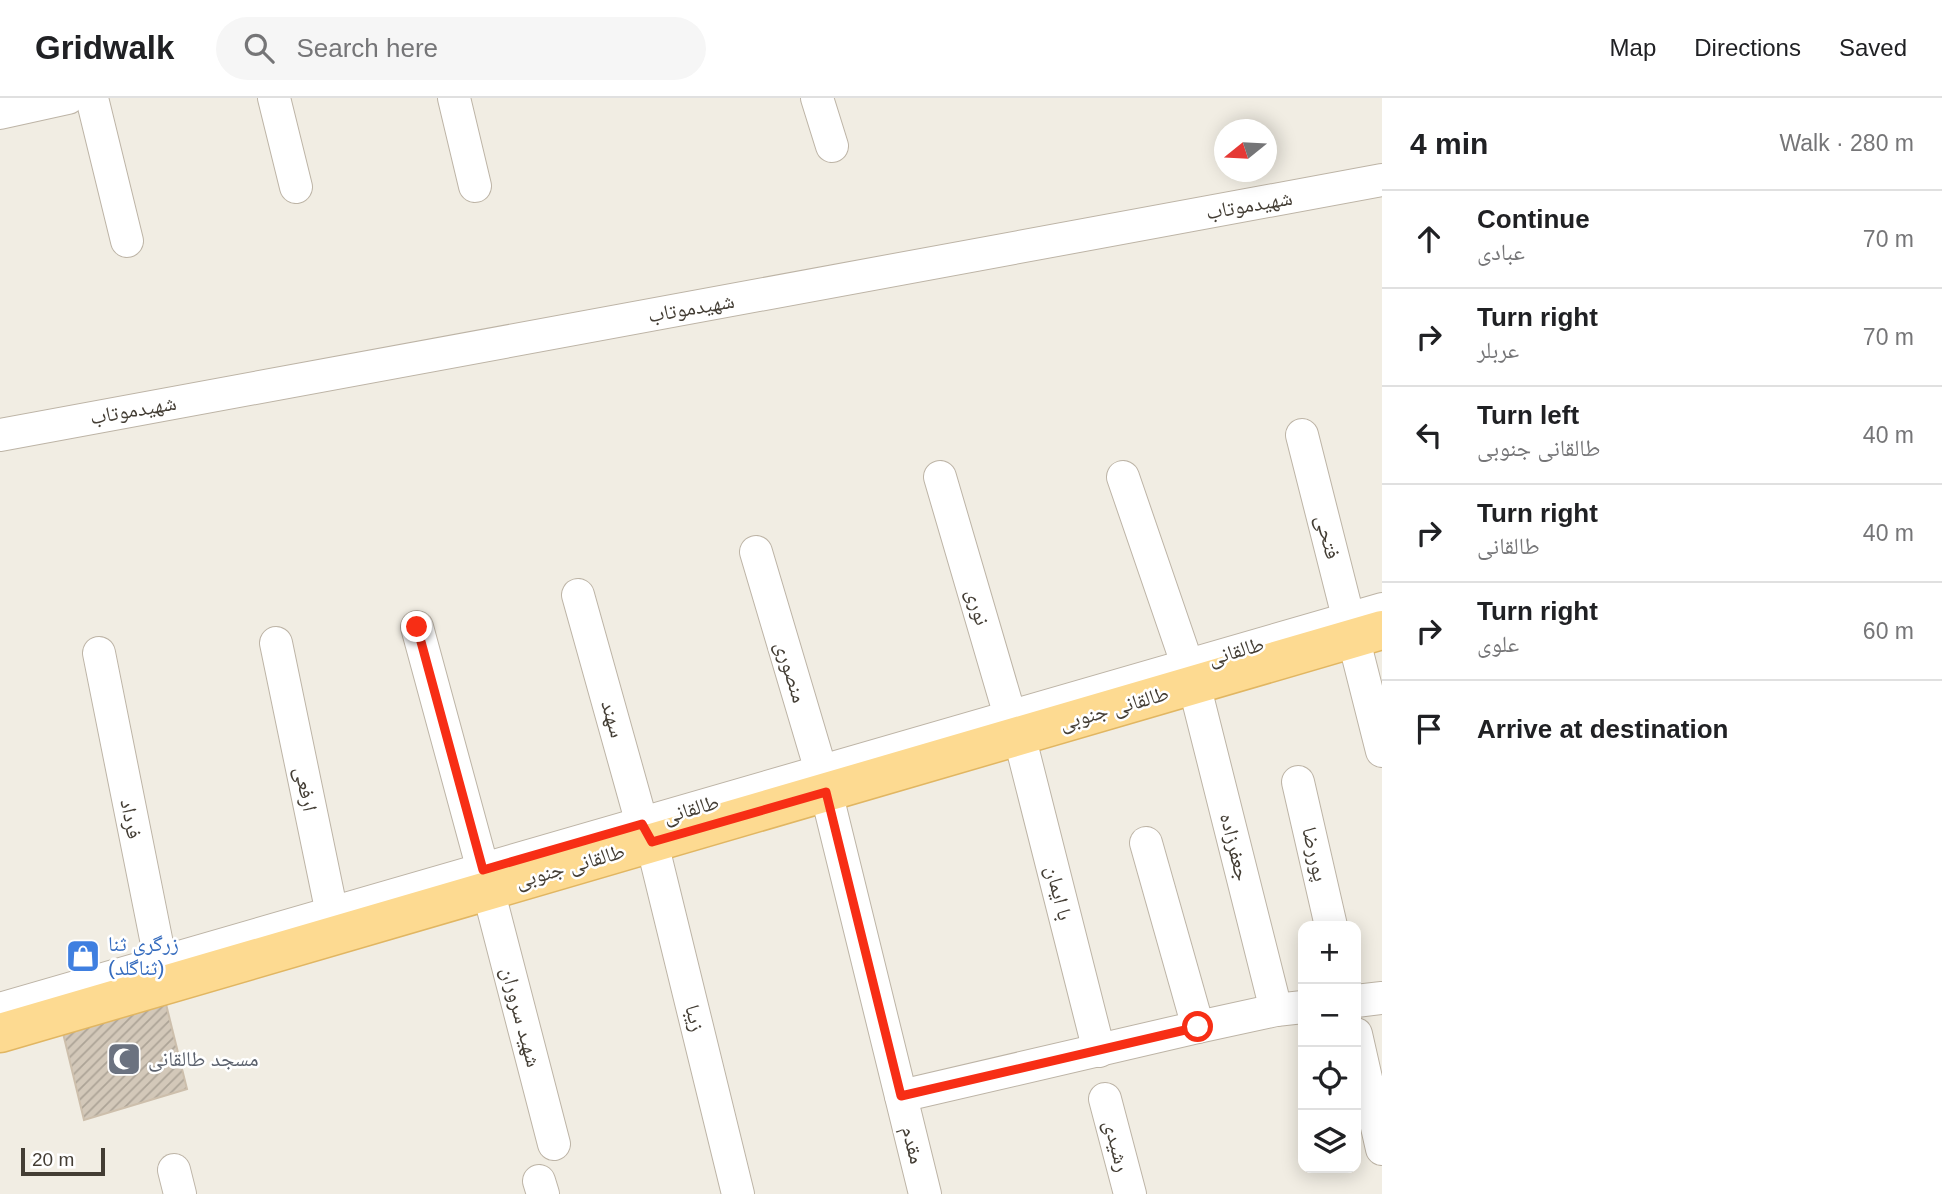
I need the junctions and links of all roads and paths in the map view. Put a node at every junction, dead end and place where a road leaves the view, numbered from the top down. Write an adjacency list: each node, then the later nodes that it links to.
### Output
1 (68, 98): 6 (street)
2 (92, 98): 11 (street)
3 (274, 98): 10 (street)
4 (454, 98): 9 (street)
5 (817, 98): 7 (street)
6 (0, 113)
7 (832, 146)
8 (1382, 180): 12 (street, شهیدموتاب)
9 (475, 186)
10 (296, 187)
11 (127, 241)
12 (0, 435)
13 (1302, 435): 20 (street, فتحی)
14 (940, 477): 24 (street, نوری)
15 (1123, 477): 23 (street, جعفرزاده)
16 (756, 552): 26 (street, منصوری)
17 (578, 595): 28 (street, سهند)
18 (1382, 609): 20 (street)
19 (417, 627): 30 (street, شهید سروران)
20 (1361, 629): 23 (main road, طالقانی جنوبی); 25 (street, فتحی)
21 (276, 643): 32 (street, ارفعی)
22 (99, 653): 33 (street, فرداد)
23 (1191, 675): 24 (main road, طالقانی جنوبی); 36 (street, جعفرزاده)
24 (1015, 726): 26 (main road, طالقانی جنوبی); 41 (street, با ایمان)
25 (1382, 751)
26 (823, 781): 28 (main road, طالقانی جنوبی); 42 (street, منصوری)
27 (1298, 782): 31 (street, پوررضا)
28 (647, 833): 30 (main road, طالقانی جنوبی); 46 (street, زیبا)
29 (1146, 843): 38 (street)
30 (485, 880): 32 (main road, طالقانی جنوبی); 44 (street, شهید سروران)
31 (1330, 921)
32 (334, 924): 33 (main road, طالقانی جنوبی)
33 (162, 974): 37 (street); 39 (main road, طالقانی جنوبی)
34 (1382, 998): 35 (street)
35 (1361, 1001)
36 (1290, 1008): 38 (street)
37 (0, 1009)
38 (1198, 1027): 41 (street)
39 (0, 1032)
40 (1359, 1047): 45 (street)
41 (1099, 1051): 42 (street)
42 (901, 1096): 47 (street, مقدم)
43 (1105, 1099): 48 (street, رشیدی)
44 (554, 1144)
45 (1382, 1149)
46 (738, 1194)
47 (925, 1194)
48 (1130, 1194)

